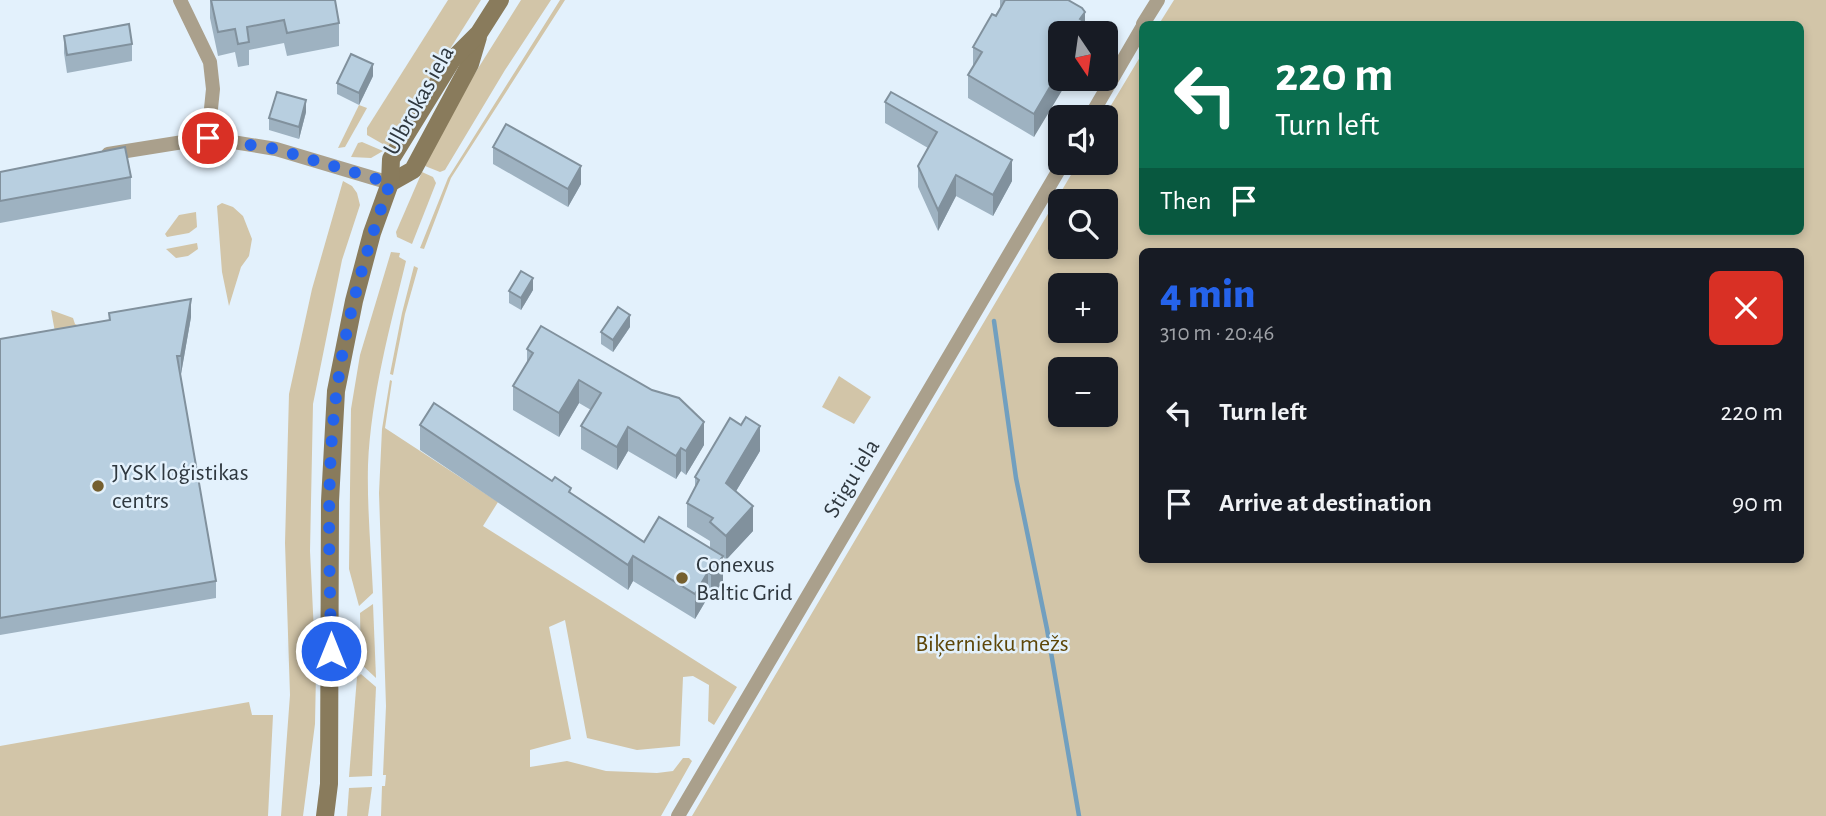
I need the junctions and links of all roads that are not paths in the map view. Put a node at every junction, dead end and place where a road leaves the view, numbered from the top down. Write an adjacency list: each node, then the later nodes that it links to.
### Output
1 (180, 0): 7 (street)
2 (500, 0): 10 (main road, Ulbrokas iela)
3 (1158, 0): 4 (street)
4 (1145, 21)
5 (1139, 32): 6 (street)
6 (1097, 105)
7 (208, 138): 8 (street); 10 (street)
8 (93, 157)
9 (1056, 175): 12 (street, Stigu iela)
10 (390, 183): 11 (main road, Ulbrokas iela)
11 (325, 816)
12 (678, 816)

